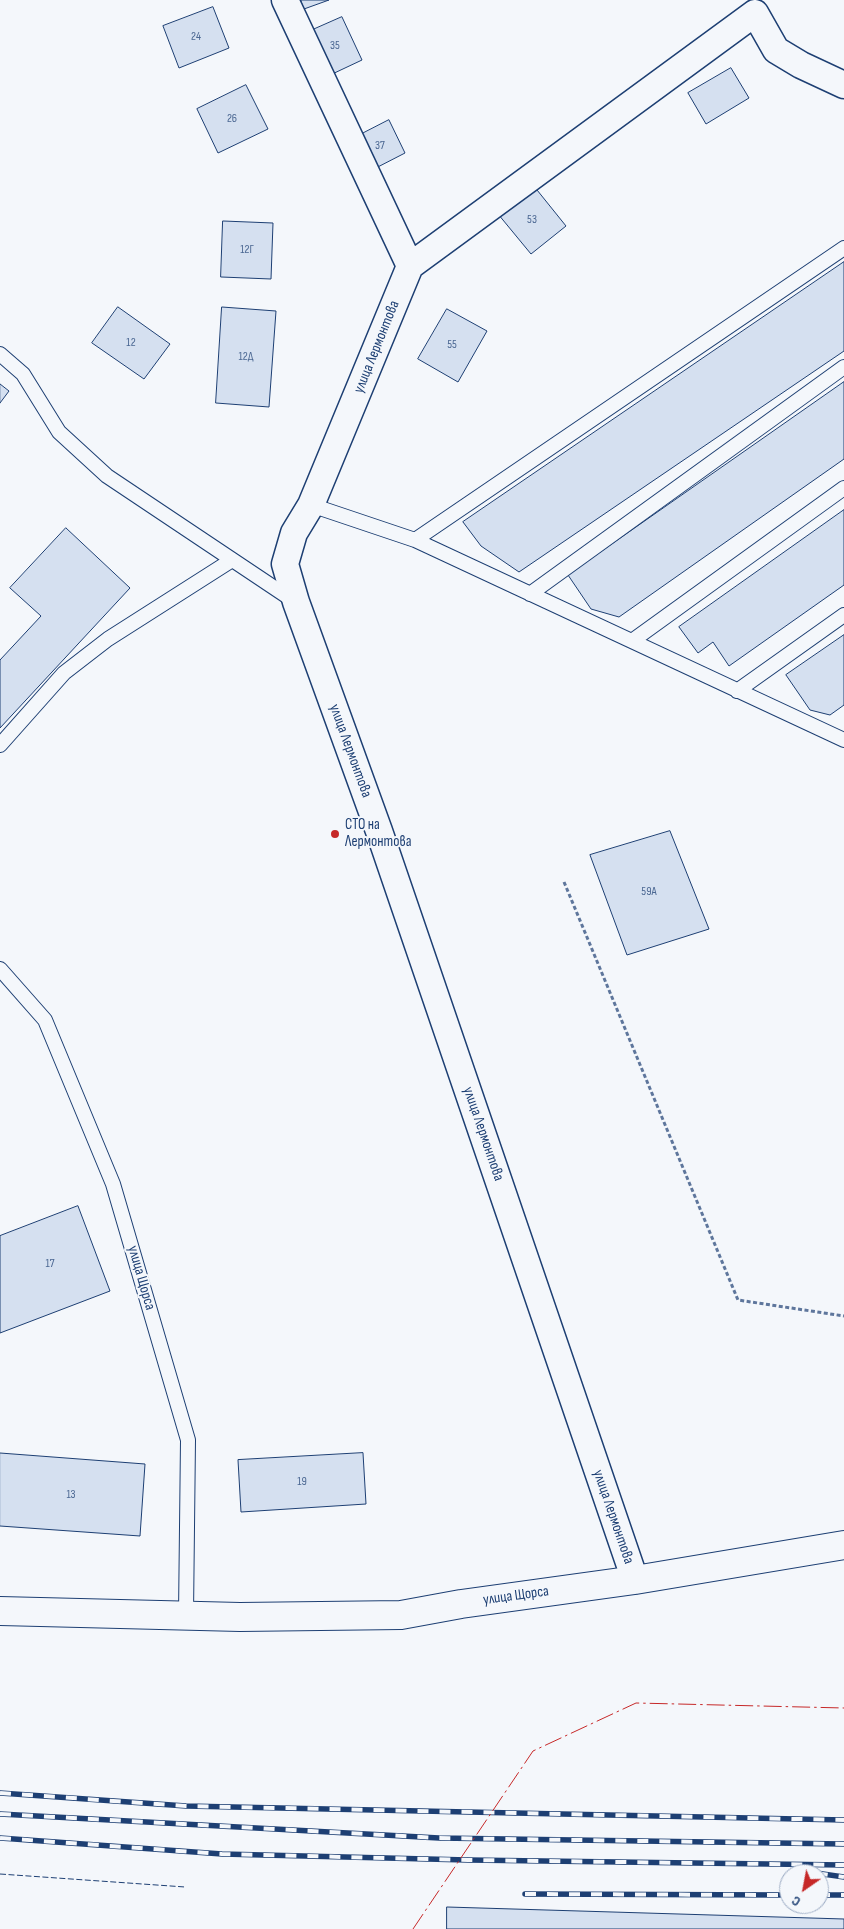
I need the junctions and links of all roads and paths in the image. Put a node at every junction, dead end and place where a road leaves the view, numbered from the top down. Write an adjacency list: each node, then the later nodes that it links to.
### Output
1 (285, 0): 5 (street)
2 (758, 6): 3 (street); 5 (street)
3 (844, 85)
4 (844, 248): 10 (lane)
5 (410, 266): 9 (street, улица Лермонтова)
6 (0, 354): 11 (lane)
7 (844, 367): 12 (lane)
8 (844, 488): 15 (lane)
9 (311, 505): 10 (lane); 13 (street, улица Лермонтова)
10 (415, 540): 12 (lane)
11 (232, 560): 13 (lane); 18 (lane)
12 (530, 594): 15 (lane)
13 (296, 602): 23 (street, улица Лермонтова)
14 (844, 615): 16 (lane)
15 (632, 641): 16 (lane)
16 (737, 691): 17 (lane)
17 (844, 740)
18 (0, 745)
19 (564, 882): 21 (path)
20 (0, 970): 25 (lane, улица Щорса)
21 (844, 1316)
22 (844, 1545): 23 (main road, улица Щорса)
23 (635, 1580): 25 (main road, улица Щорса)
24 (0, 1611): 25 (main road, улица Щорса)
25 (186, 1614)

